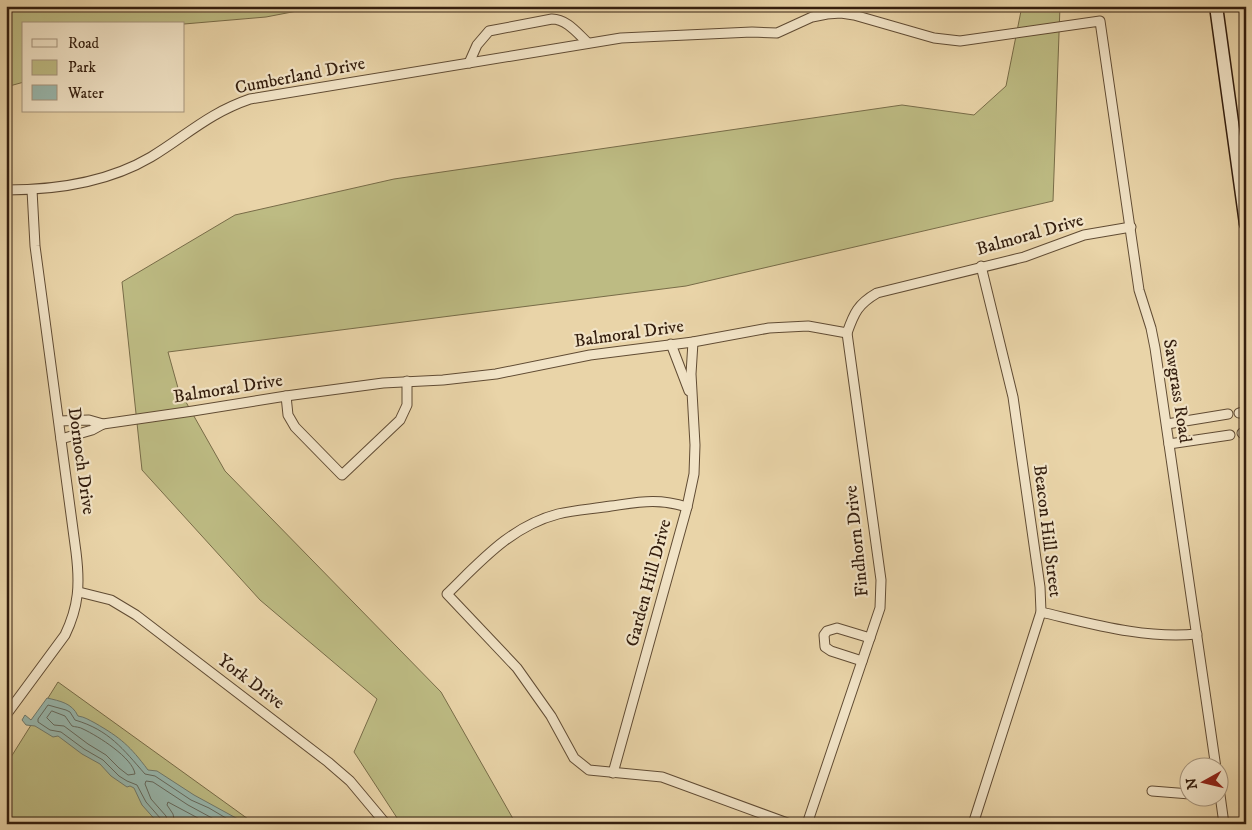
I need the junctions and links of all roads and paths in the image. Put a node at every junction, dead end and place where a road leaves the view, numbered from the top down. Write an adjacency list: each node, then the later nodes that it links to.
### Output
1 (1216, 6): 7 (street)
2 (1100, 21): 3 (street, Cumberland Drive); 8 (street, Sawgrass Road)
3 (588, 43): 4 (street, Cumberland Drive); 4 (street)
4 (469, 63): 6 (street, Cumberland Drive)
5 (6, 190): 6 (street, Cumberland Drive)
6 (32, 190): 17 (street, Dornoch Drive)
7 (1246, 224)
8 (1131, 227): 9 (street, Balmoral Drive); 19 (street, Sawgrass Road)
9 (981, 266): 10 (street, Balmoral Drive); 25 (street, Beacon Hill Street)
10 (847, 333): 11 (street, Balmoral Drive); 27 (street, Findhorn Drive)
11 (693, 342): 12 (street, Balmoral Drive); 15 (street, Garden Hill Drive)
12 (671, 344): 13 (street, Balmoral Drive); 15 (street, Garden Hill Drive)
13 (407, 382): 14 (street, Balmoral Drive); 14 (street)
14 (286, 396): 18 (street, Balmoral Drive)
15 (692, 398): 23 (street, Garden Hill Drive)
16 (1228, 414): 19 (street)
17 (59, 422): 18 (street, Balmoral Drive); 21 (street, Dornoch Drive)
18 (103, 424): 21 (street, Balmoral Drive)
19 (1167, 424): 22 (street, Sawgrass Road)
20 (1230, 435): 22 (street)
21 (61, 439): 24 (street, Dornoch Drive)
22 (1169, 444): 26 (street, Sawgrass Road)
23 (687, 507): 31 (street, Garden Hill Drive); 31 (street)
24 (79, 592): 29 (street, Dornoch Drive); 35 (street, York Drive)
25 (1041, 612): 26 (street); 38 (street, Beacon Hill Street)
26 (1197, 634): 30 (street, Sawgrass Road)
27 (870, 638): 28 (street, Findhorn Drive); 28 (street)
28 (862, 661): 37 (street, Findhorn Drive)
29 (6, 715)
30 (1215, 758)
31 (613, 773): 36 (street)
32 (1152, 791): 33 (street)
33 (1180, 793)
34 (1222, 808): 39 (street)
35 (386, 824)
36 (790, 824)
37 (807, 824)
38 (973, 824)
39 (1224, 824)

